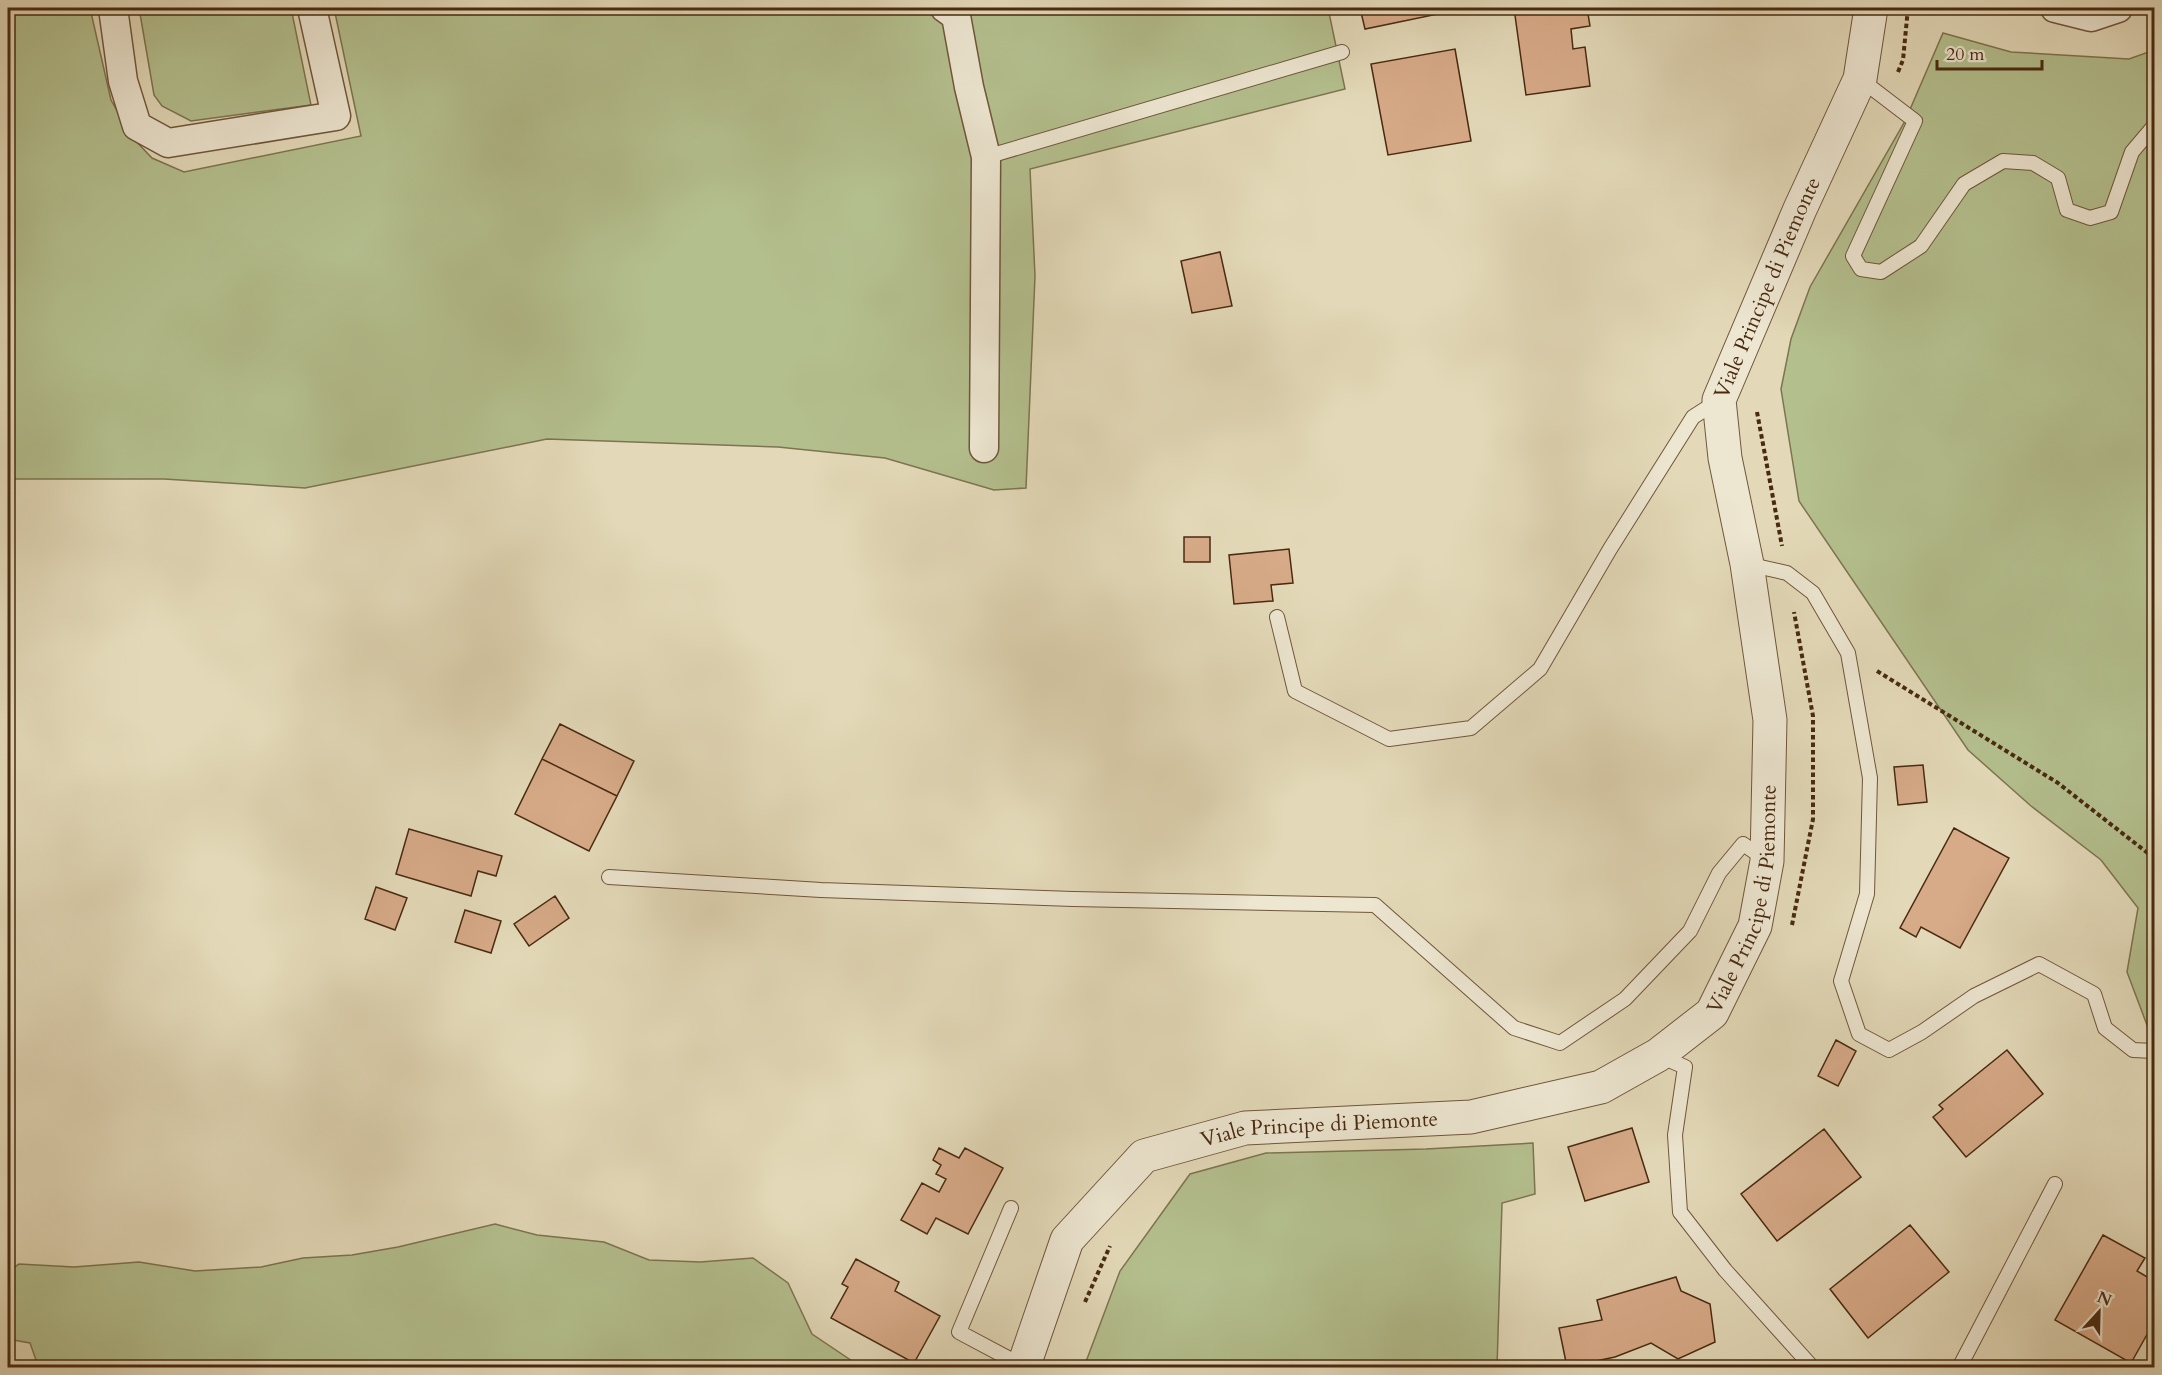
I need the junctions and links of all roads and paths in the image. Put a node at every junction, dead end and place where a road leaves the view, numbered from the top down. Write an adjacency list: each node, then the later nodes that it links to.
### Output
1 (113, 8): 2 (street)
2 (312, 8)
3 (945, 8): 12 (street)
4 (1871, 8): 9 (street, Viale Principe di Piemonte)
5 (1908, 8): 10 (path)
6 (2055, 8): 7 (street)
7 (2118, 8)
8 (1342, 52): 12 (lane)
9 (1860, 79): 10 (lane); 13 (street, Viale Principe di Piemonte)
10 (1887, 98): 11 (lane)
11 (2154, 126)
12 (986, 157): 15 (street)
13 (1719, 400): 16 (street, Viale Principe di Piemonte); 18 (lane)
14 (1756, 407): 17 (path)
15 (984, 448)
16 (1747, 564): 17 (lane); 21 (street, Viale Principe di Piemonte)
17 (1787, 573): 19 (lane); 23 (path)
18 (1277, 616)
19 (1848, 653): 20 (path); 24 (lane)
20 (2154, 858)
21 (1767, 861): 22 (lane); 25 (street, Viale Principe di Piemonte)
22 (609, 877)
23 (1789, 931)
24 (2154, 1051)
25 (1658, 1055): 30 (street, Viale Principe di Piemonte); 31 (lane)
26 (2055, 1184): 32 (lane)
27 (1011, 1208): 30 (lane)
28 (1113, 1239): 29 (path)
29 (1084, 1303)
30 (1023, 1367)
31 (1813, 1368)
32 (1959, 1368)

